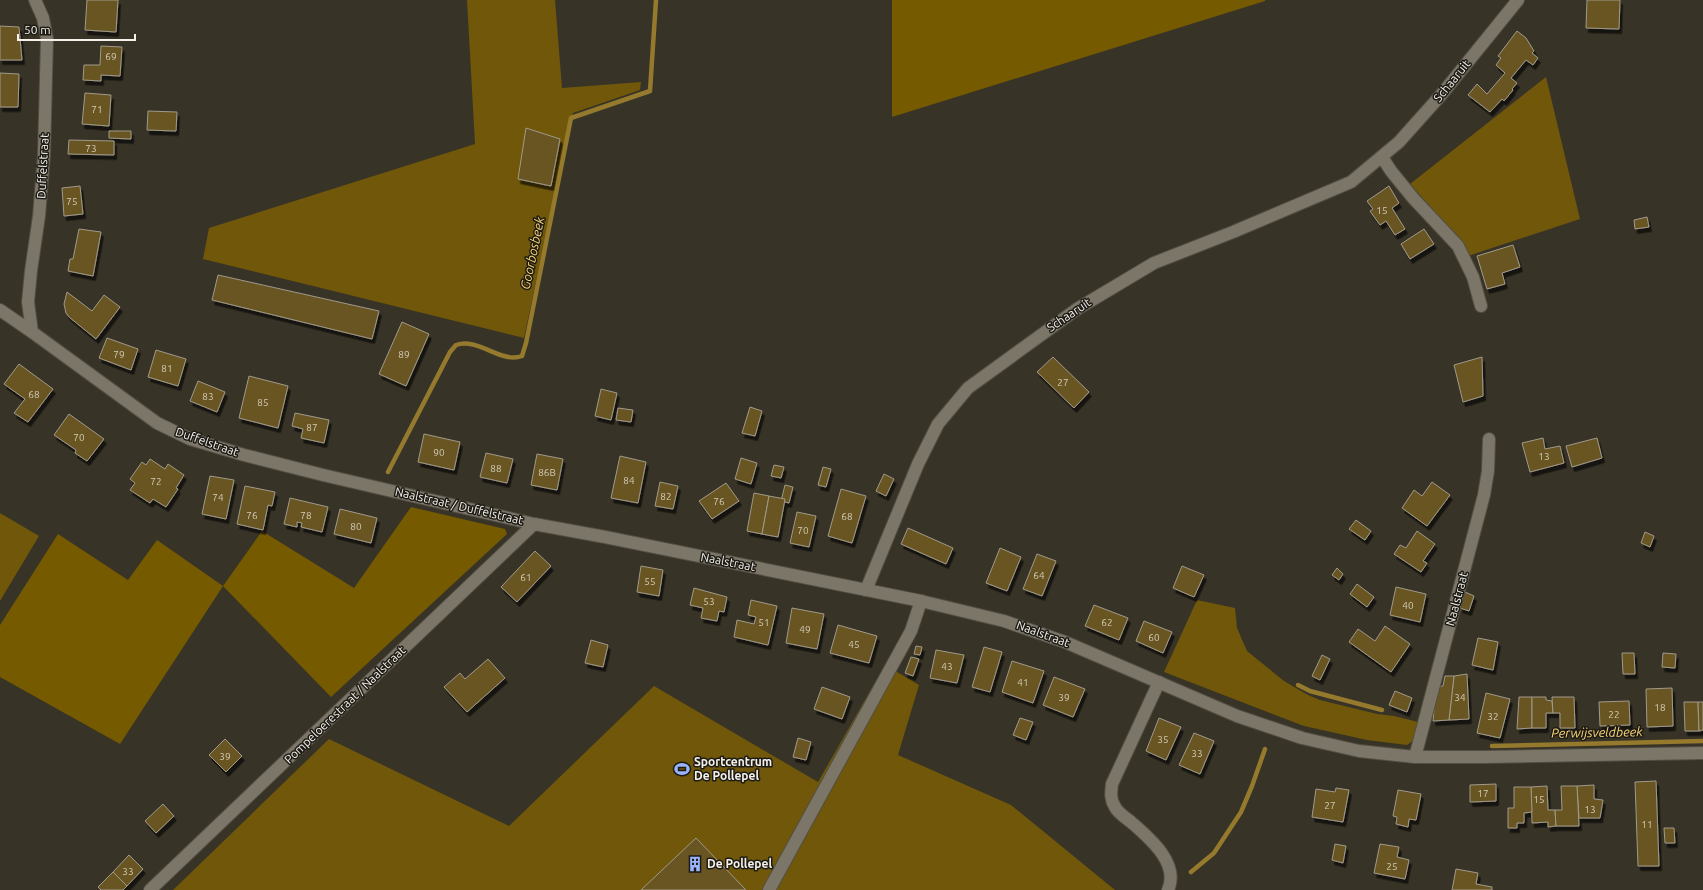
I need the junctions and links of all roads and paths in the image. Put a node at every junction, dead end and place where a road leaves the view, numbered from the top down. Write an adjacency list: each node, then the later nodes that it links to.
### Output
1 (35, 0): 6 (street, Duffelstraat)
2 (1518, 0): 3 (street, Schaaruit)
3 (1382, 157): 4 (street); 10 (street, Schaaruit)
4 (1481, 306)
5 (0, 310): 6 (street, Duffelstraat)
6 (32, 332): 8 (street, Duffelstraat)
7 (1489, 439): 14 (street, Naalstraat)
8 (384, 489): 9 (street, Naalstraat / Duffelstraat)
9 (534, 524): 10 (street, Naalstraat); 15 (street, Pompeloerestraat / Naalstraat)
10 (866, 590): 11 (street, Naalstraat)
11 (921, 601): 12 (street, Naalstraat); 16 (street)
12 (1159, 682): 14 (street, Naalstraat); 17 (street)
13 (1703, 753): 14 (street, Naalstraat)
14 (1415, 757)
15 (152, 888)
16 (769, 890)
17 (1168, 890)

